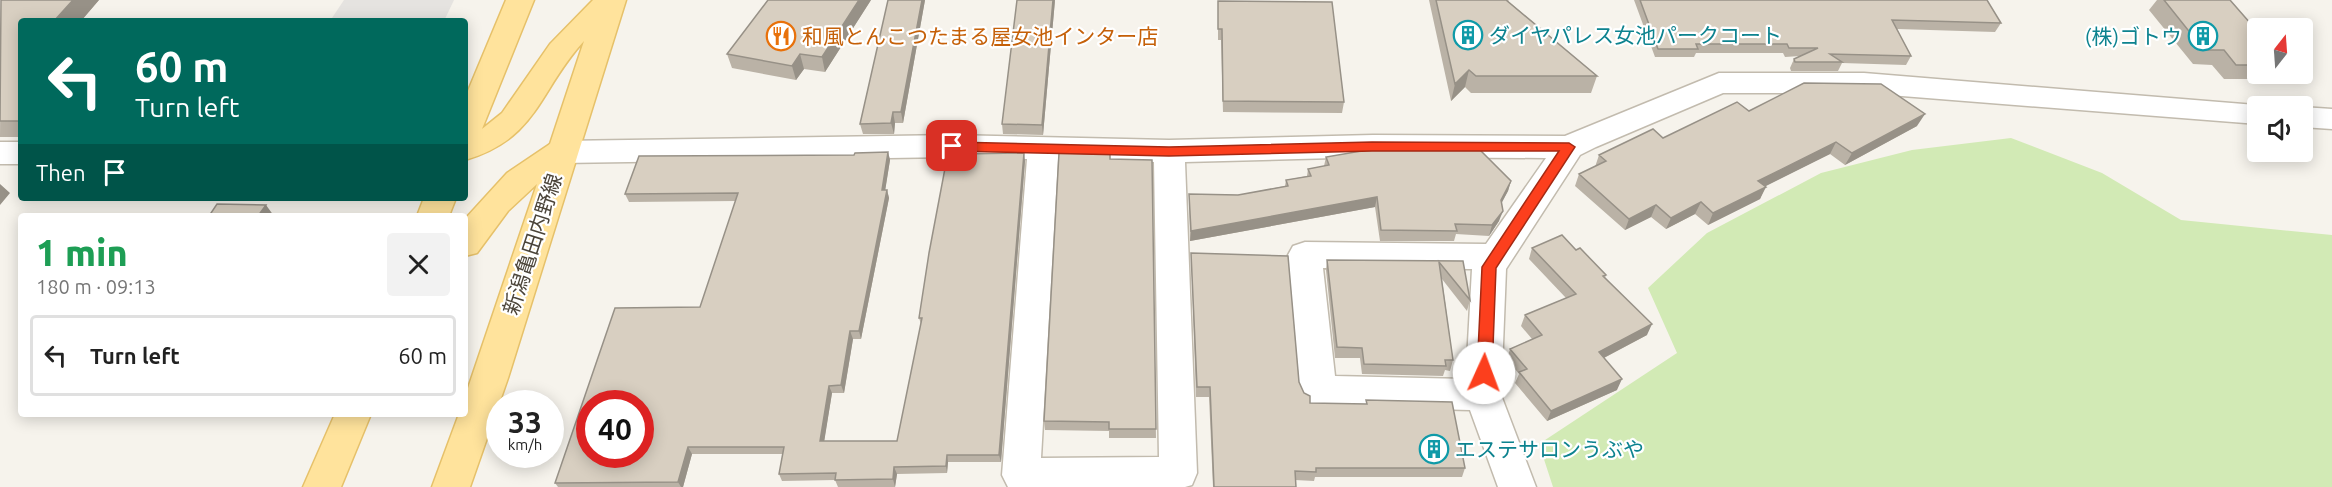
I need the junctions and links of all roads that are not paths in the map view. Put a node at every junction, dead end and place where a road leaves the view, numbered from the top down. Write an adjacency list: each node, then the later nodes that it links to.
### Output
1 (520, 0): 6 (main road)
2 (611, 0): 8 (main road); 11 (main road, 新潟亀田内野線)
3 (2247, 113): 7 (street)
4 (2313, 118): 5 (street)
5 (2332, 119)
6 (468, 127)
7 (1569, 147): 10 (street); 15 (street)
8 (468, 148)
9 (1043, 148): 10 (street); 10 (street); 11 (street)
10 (1169, 151)
11 (561, 152): 14 (main road); 19 (main road, 新潟亀田内野線)
12 (0, 153): 13 (street)
13 (18, 153)
14 (468, 240)
15 (1496, 257): 16 (street); 16 (street)
16 (1483, 394): 20 (street)
17 (352, 417): 18 (main road)
18 (322, 487)
19 (451, 487)
20 (1517, 487)

